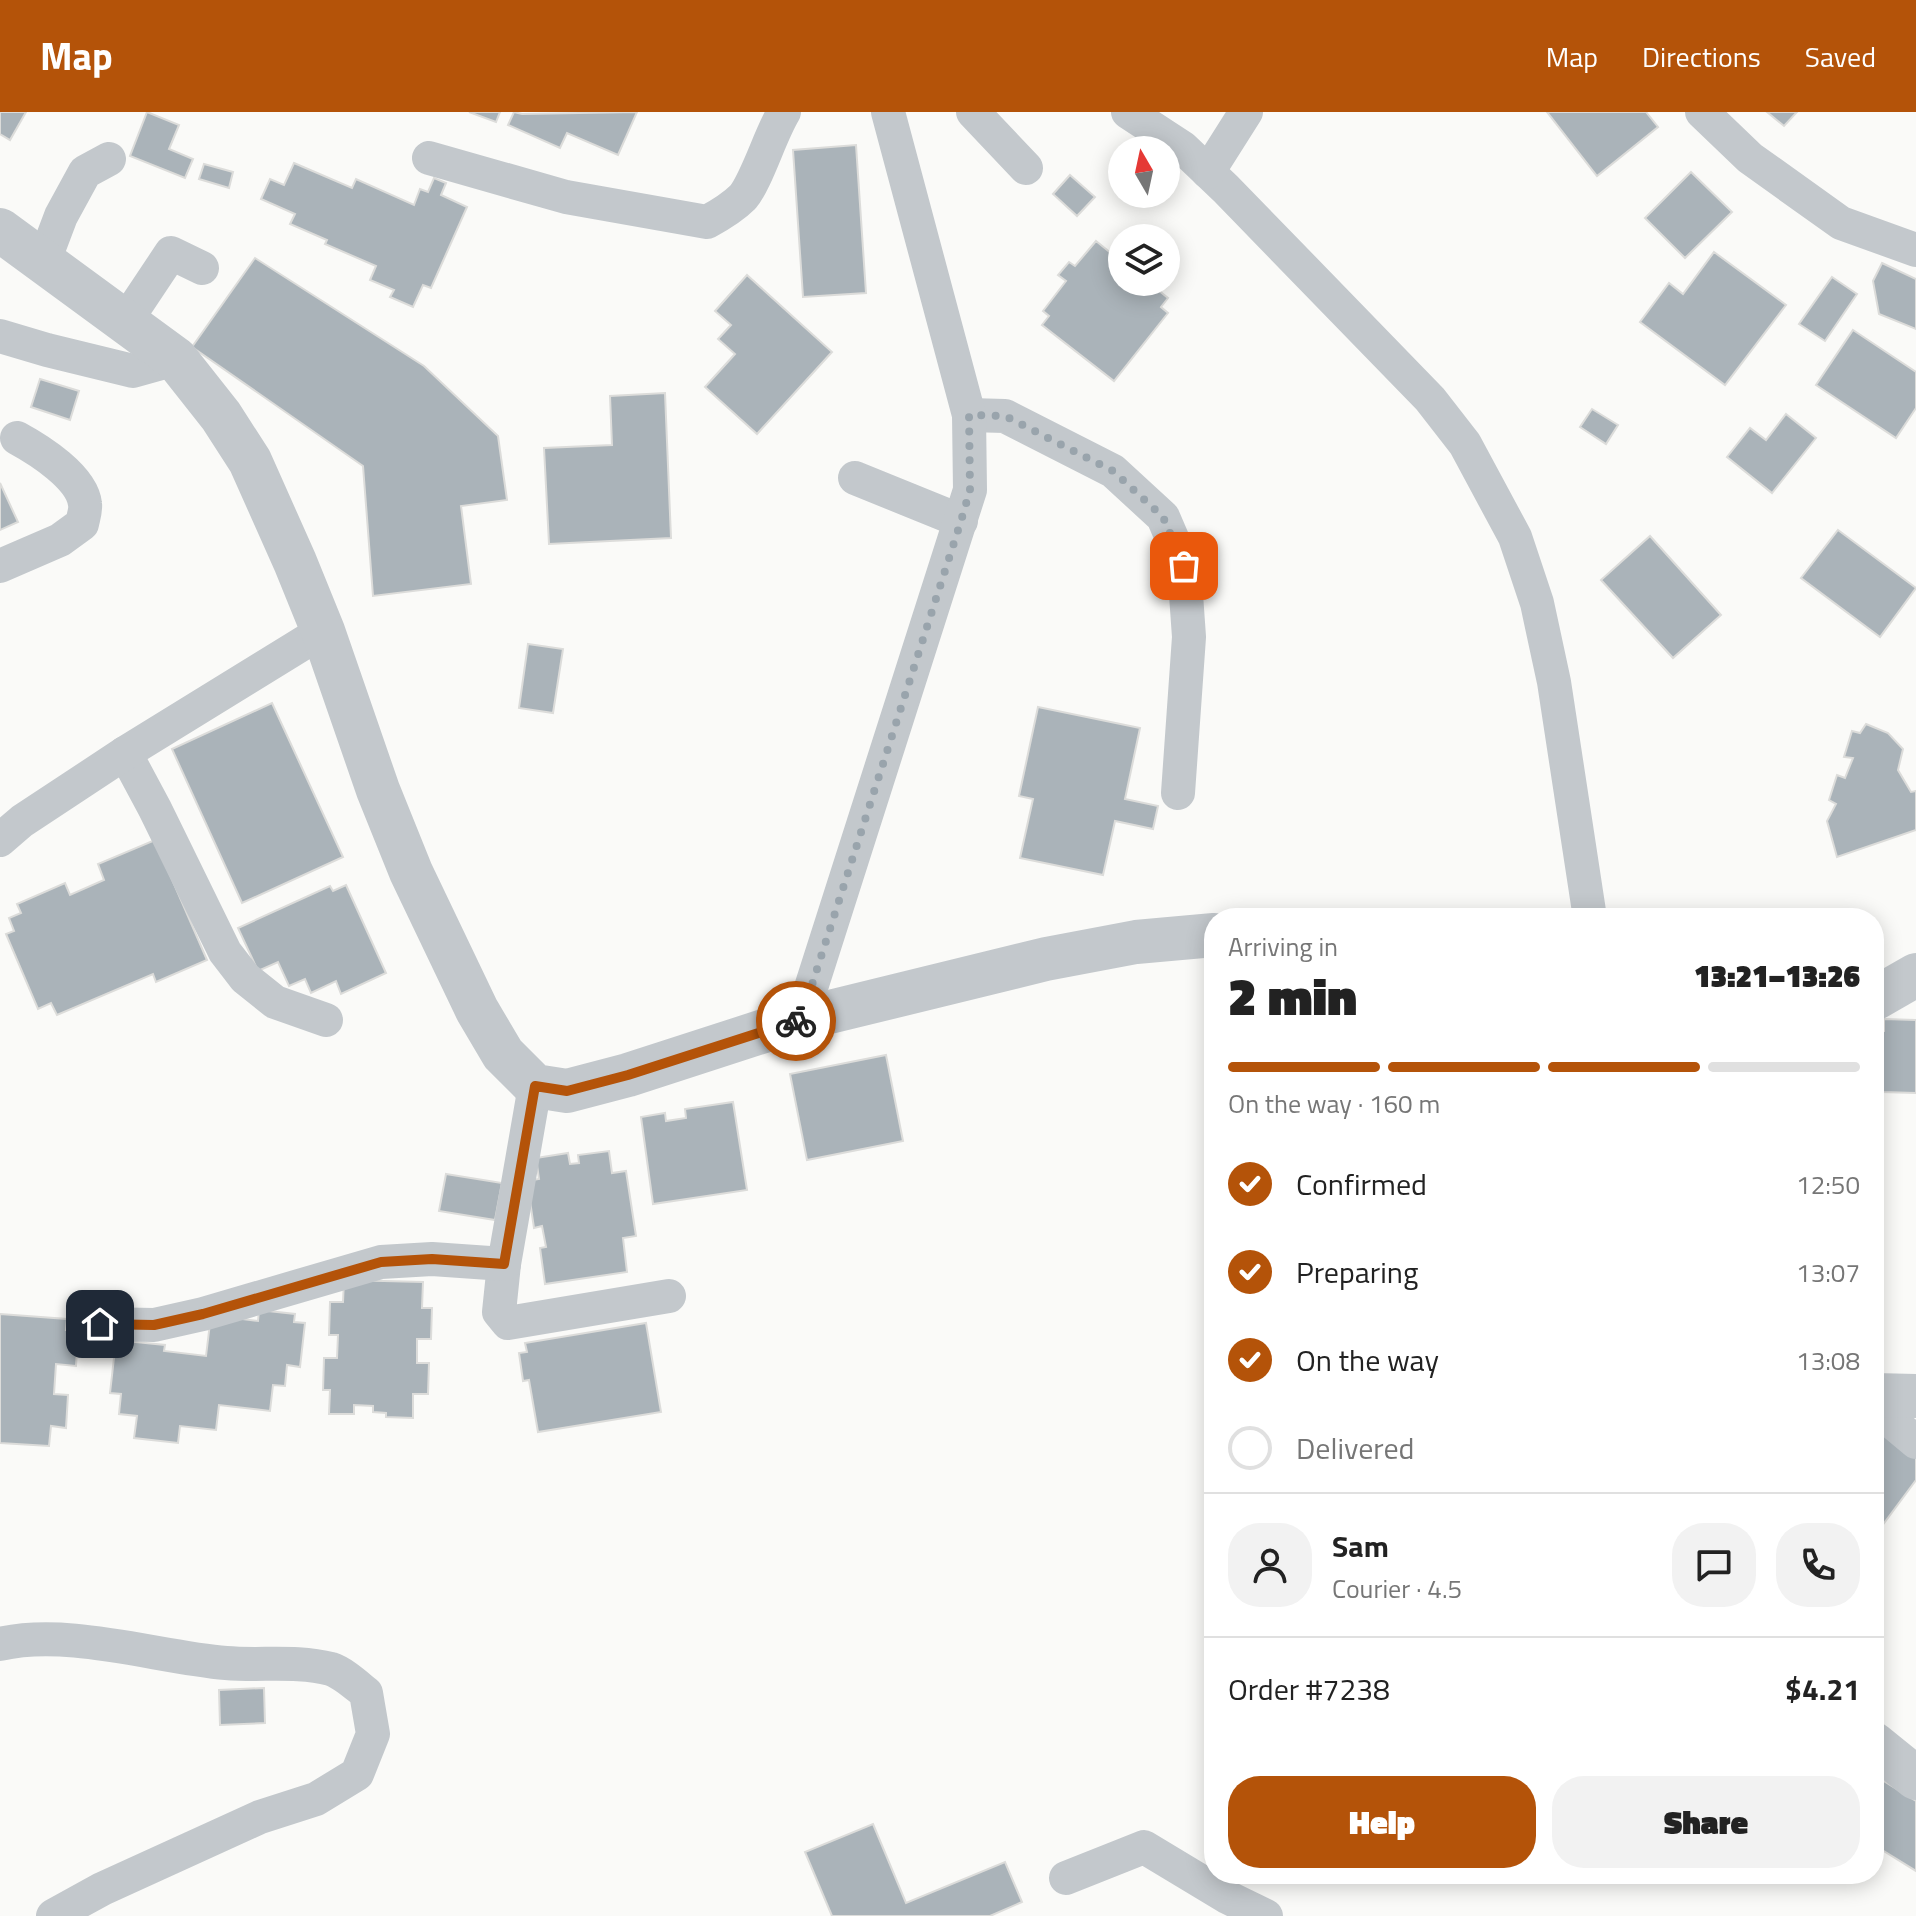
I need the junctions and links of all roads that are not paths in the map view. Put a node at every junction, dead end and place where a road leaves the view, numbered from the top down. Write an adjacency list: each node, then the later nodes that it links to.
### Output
1 (784, 112): 7 (street)
2 (888, 112): 18 (street)
3 (973, 112): 9 (street)
4 (1128, 112): 10 (street)
5 (1246, 112): 10 (street)
6 (1702, 112): 12 (street)
7 (429, 158)
8 (109, 159): 13 (street)
9 (1026, 168)
10 (1208, 172): 27 (street)
11 (0, 230): 13 (street)
12 (1916, 250)
13 (44, 261): 15 (street)
14 (202, 268): 15 (street)
15 (125, 322): 17 (street)
16 (0, 336): 17 (street)
17 (176, 359): 23 (street)
18 (969, 415): 21 (street); 25 (street)
19 (17, 438): 22 (street)
20 (855, 478): 21 (street)
21 (961, 521): 29 (street)
22 (0, 566)
23 (323, 631): 24 (street); 31 (street)
24 (125, 753): 26 (street); 30 (street)
25 (1178, 793)
26 (0, 840)
27 (1588, 908)
28 (1204, 936): 29 (street)
29 (801, 1019): 31 (street)
30 (326, 1020)
31 (535, 1086): 32 (street)
32 (504, 1264): 33 (street); 34 (street)
33 (669, 1296)
34 (100, 1324)
35 (1890, 1395): 36 (street)
36 (1916, 1442)
37 (0, 1644): 43 (street)
38 (1884, 1752): 39 (street)
39 (1916, 1778)
40 (1066, 1878): 41 (street)
41 (1204, 1883)
42 (1205, 1884): 44 (street)
43 (53, 1916)
44 (1266, 1916)

